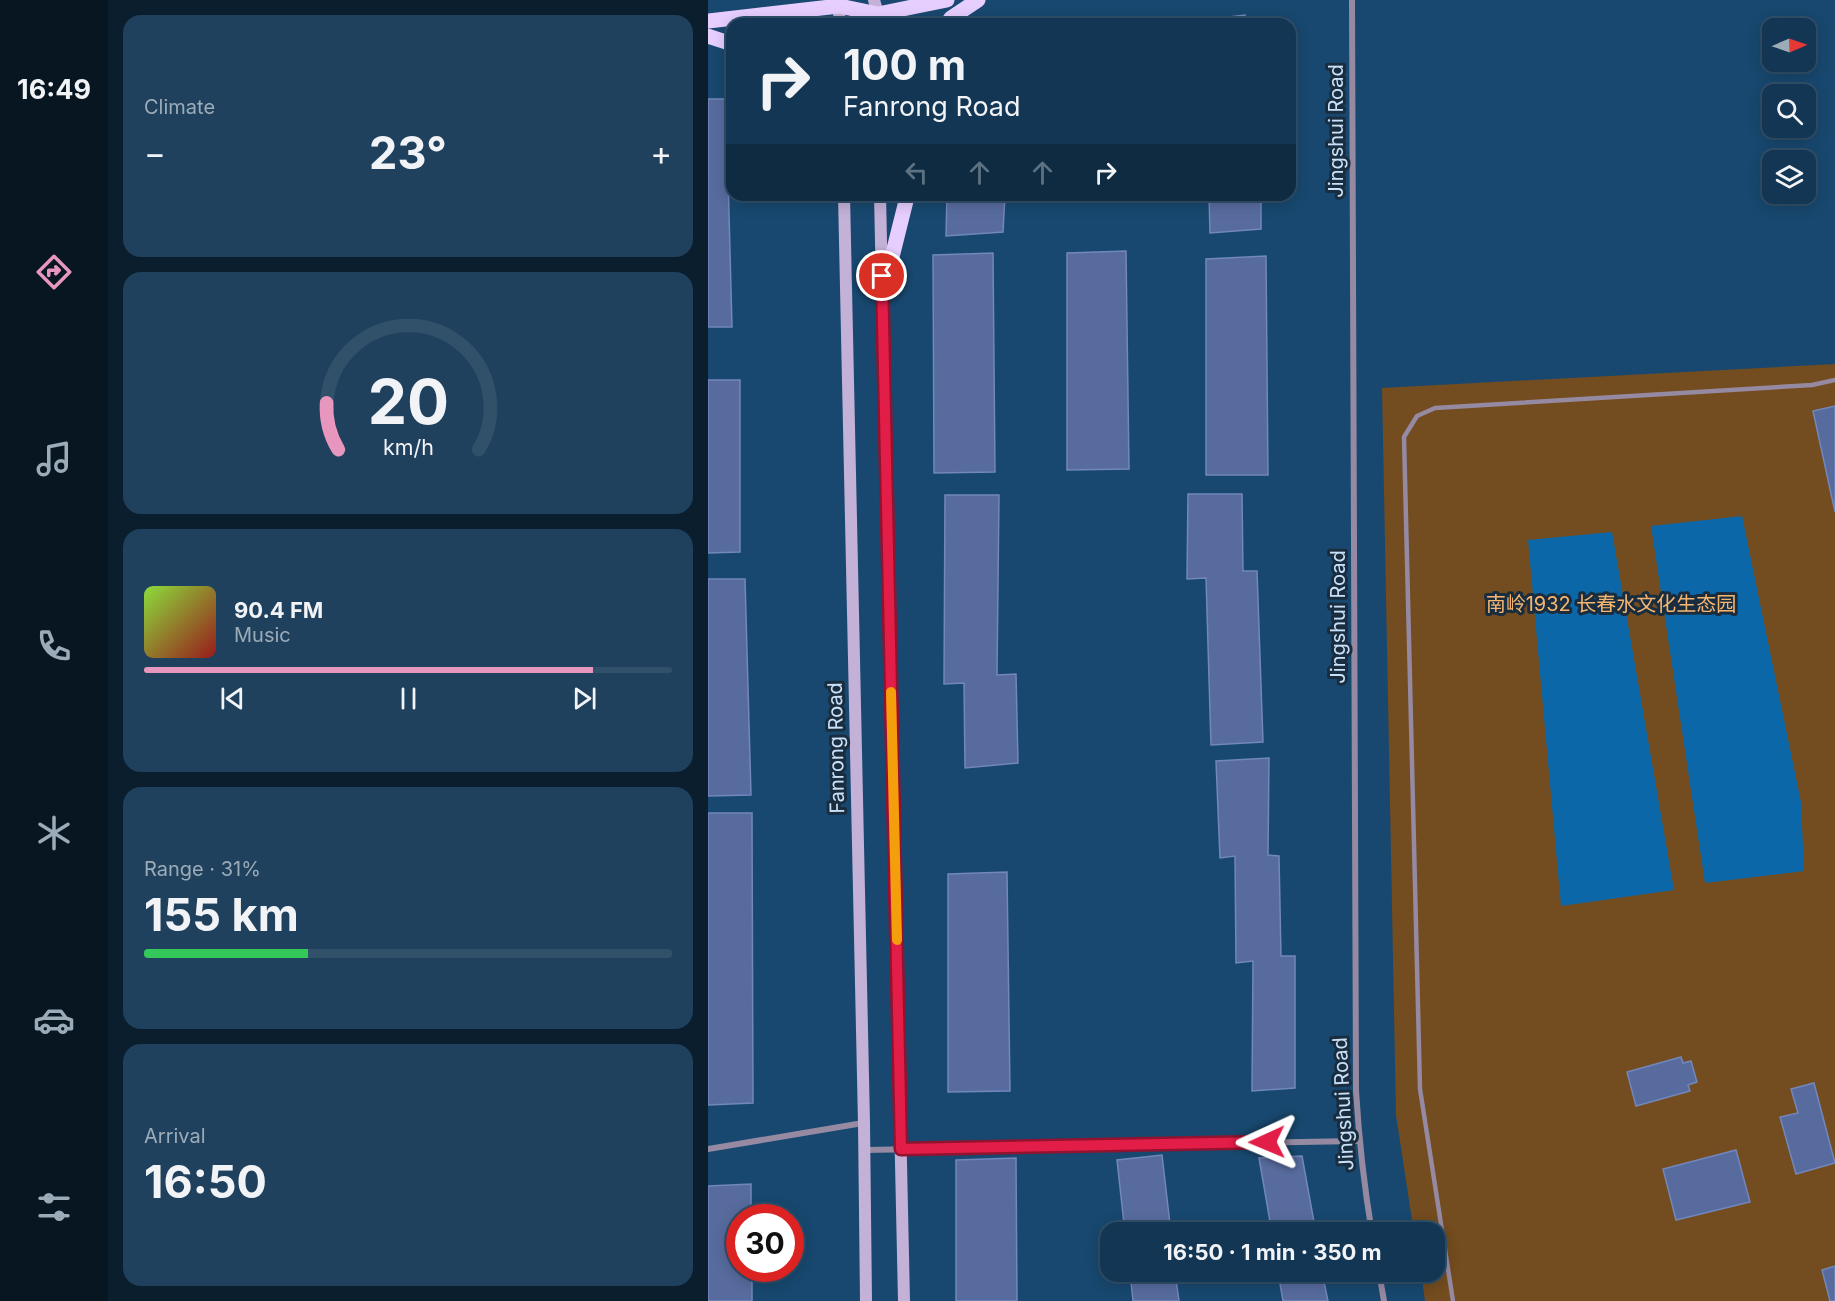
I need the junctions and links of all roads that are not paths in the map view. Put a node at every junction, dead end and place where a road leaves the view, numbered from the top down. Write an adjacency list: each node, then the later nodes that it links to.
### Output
1 (947, 0): 5 (main road)
2 (978, 0): 8 (main road)
3 (1352, 0): 19 (street, Jingshui Road)
4 (839, 3): 5 (main road); 6 (main road); 7 (main road)
5 (876, 13)
6 (730, 18)
7 (840, 18)
8 (951, 18)
9 (726, 19): 10 (main road)
10 (708, 21)
11 (708, 36): 12 (main road)
12 (726, 42)
13 (844, 201): 18 (main road, Fanrong Road)
14 (880, 201): 16 (main road)
15 (906, 201): 16 (main road)
16 (882, 297): 21 (main road)
17 (1835, 380): 28 (lane)
18 (864, 1123): 20 (street); 22 (main road, Fanrong Road)
19 (1359, 1141): 21 (street); 23 (street, Jingshui Road)
20 (708, 1149)
21 (901, 1149): 22 (street); 26 (main road)
22 (865, 1150): 25 (main road, Fanrong Road)
23 (1370, 1222)
24 (1381, 1282): 27 (street)
25 (866, 1301)
26 (904, 1301)
27 (1384, 1301)
28 (1453, 1301)

